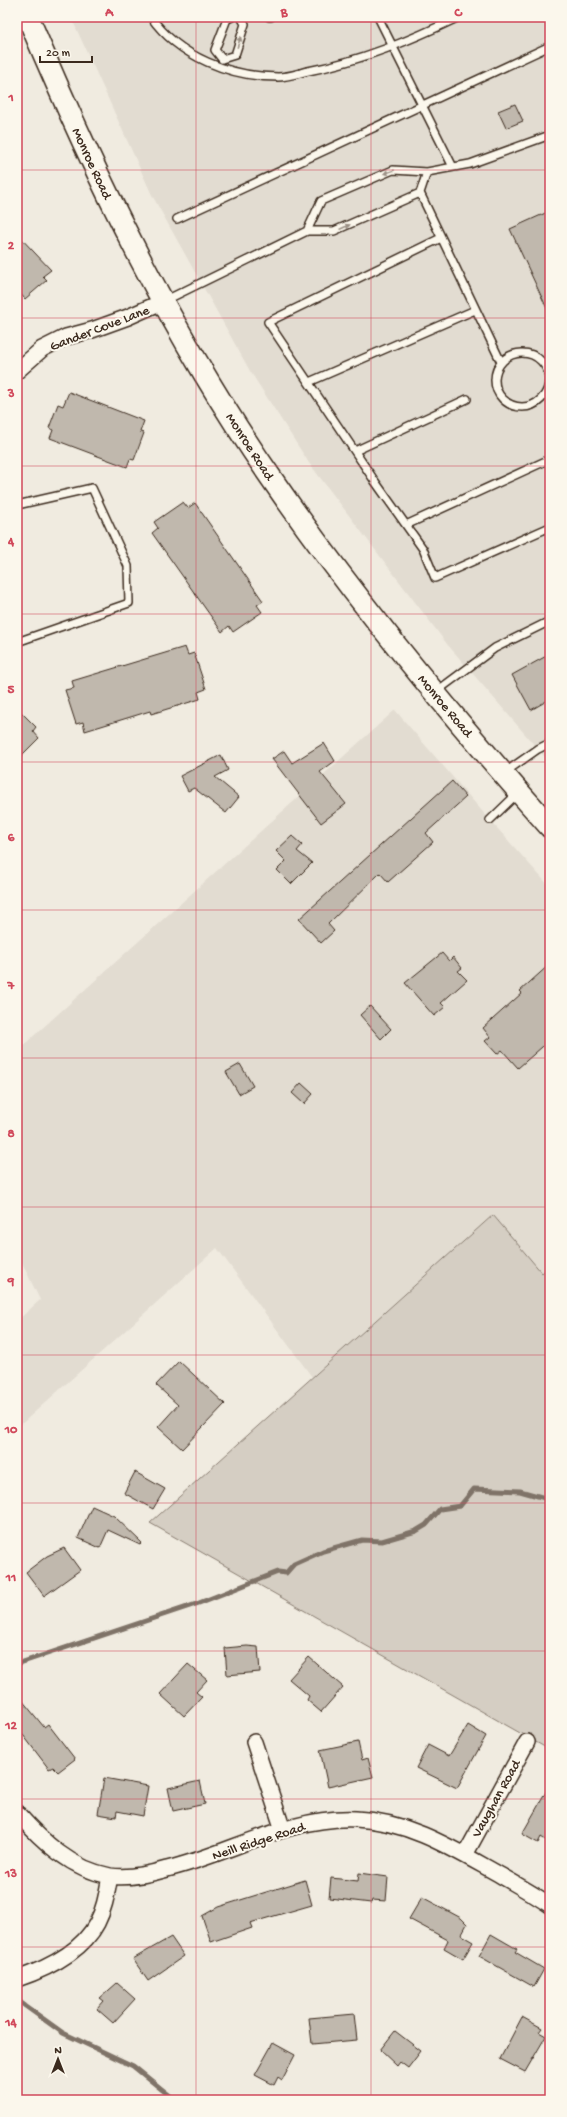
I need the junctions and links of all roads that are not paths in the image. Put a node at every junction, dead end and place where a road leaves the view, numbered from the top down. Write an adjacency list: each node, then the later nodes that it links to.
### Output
1 (151, 17): 9 (lane)
2 (232, 17): 9 (lane)
3 (241, 17): 9 (lane, one-way to 3)
4 (378, 17): 7 (lane)
5 (460, 17): 7 (lane)
6 (25, 21): 18 (main road, Monroe Road)
7 (392, 46): 9 (lane); 10 (lane)
8 (550, 46): 10 (lane)
9 (220, 63)
10 (422, 105): 12 (lane); 15 (lane)
11 (550, 135): 12 (lane)
12 (453, 167): 13 (lane)
13 (427, 172): 14 (lane); 16 (lane, one-way to 16)
14 (420, 193): 16 (lane, one-way to 14); 17 (lane)
15 (178, 219)
16 (307, 231): 18 (lane)
17 (441, 238): 19 (lane); 22 (lane)
18 (164, 301): 21 (street, Gander Cove Lane); 31 (main road, Monroe Road)
19 (475, 310): 20 (lane); 22 (lane)
20 (502, 362): 20 (lane)
21 (17, 371)
22 (309, 382): 24 (lane)
23 (467, 399): 24 (lane)
24 (355, 451): 27 (lane)
25 (550, 458): 27 (lane)
26 (17, 505): 30 (lane)
27 (406, 525): 28 (lane)
28 (550, 528)
29 (550, 621): 31 (lane)
30 (17, 642)
31 (435, 693): 33 (main road, Monroe Road)
32 (550, 743): 33 (lane)
33 (504, 773): 34 (main road, Monroe Road)
34 (519, 791): 35 (lane); 36 (main road, Monroe Road)
35 (490, 820)
36 (549, 823)
37 (254, 1742): 40 (street)
38 (526, 1742): 41 (street, Vaughan Road)
39 (17, 1813): 42 (street, Neill Ridge Road)
40 (283, 1830): 41 (street, Neill Ridge Road); 42 (street, Neill Ridge Road)
41 (465, 1855): 43 (street, Neill Ridge Road)
42 (110, 1876): 44 (street)
43 (550, 1905)
44 (17, 1980)

